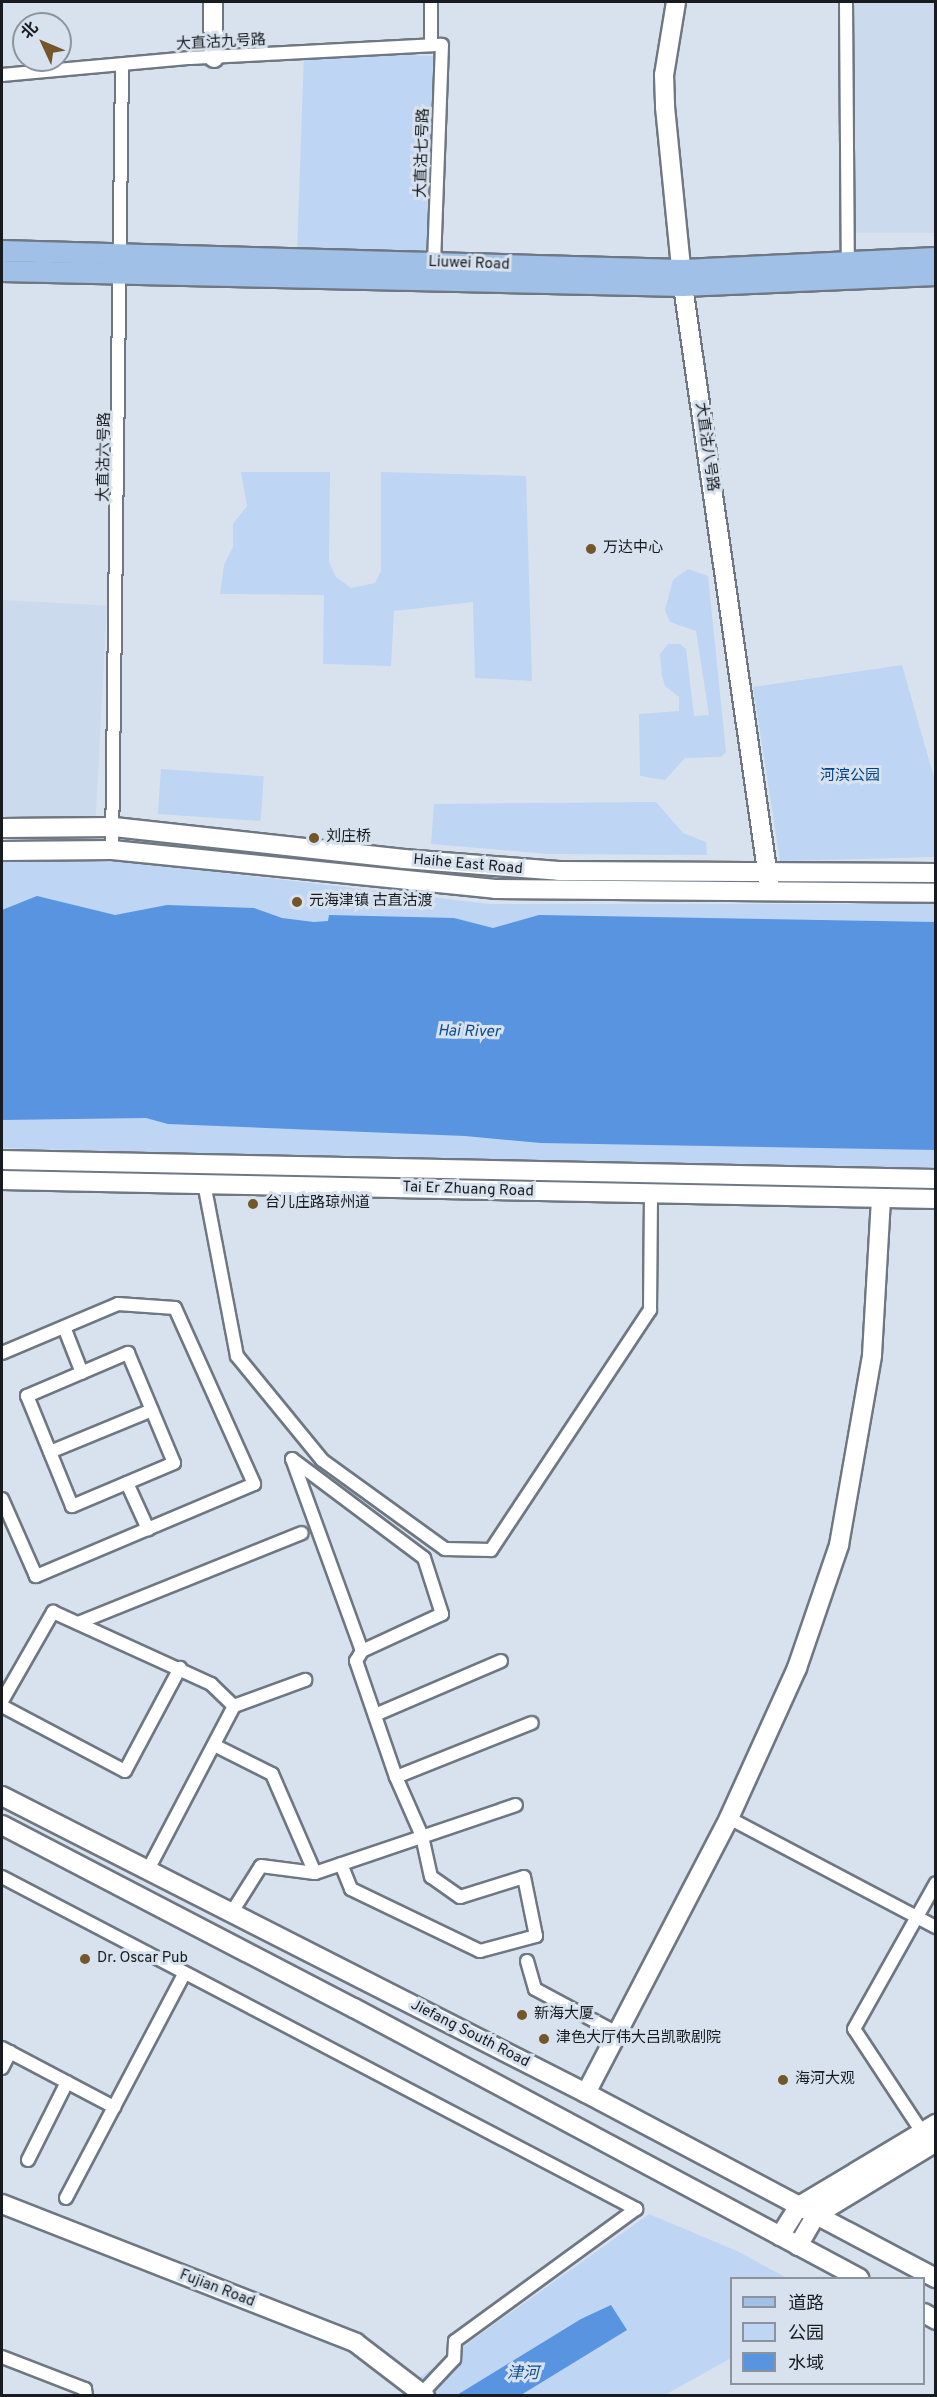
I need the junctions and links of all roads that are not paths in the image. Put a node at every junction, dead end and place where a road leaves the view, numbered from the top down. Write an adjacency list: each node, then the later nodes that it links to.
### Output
1 (213, 2): 6 (street)
2 (430, 2): 5 (street, 大直沽七号路)
3 (676, 2): 17 (street, 大直沽八号路)
4 (846, 2): 12 (street)
5 (436, 44): 6 (street, 大直沽九号路); 13 (street, 大直沽七号路)
6 (214, 58): 7 (street, 大直沽九号路)
7 (122, 65): 8 (street, 大直沽九号路); 10 (street, 大直沽六号路)
8 (2, 75)
9 (2, 250): 10 (main road, Liuwei Road)
10 (122, 253): 13 (main road, Liuwei Road); 15 (street, 大直沽六号路)
11 (936, 258): 12 (main road, Liuwei Road)
12 (848, 262): 17 (main road, Liuwei Road)
13 (434, 263): 17 (main road, Liuwei Road)
14 (2, 271): 15 (main road, Liuwei Road)
15 (122, 274): 17 (main road, Liuwei Road); 18 (street, 大直沽六号路)
16 (936, 276): 17 (main road, Liuwei Road)
17 (683, 278): 23 (street, 大直沽八号路)
18 (114, 827): 19 (street, Haihe East Road); 20 (street, 大直沽六号路); 23 (street, Haihe East Road)
19 (2, 828)
20 (112, 850): 21 (street, Haihe East Road); 23 (street, Haihe East Road)
21 (2, 851)
22 (936, 873): 23 (street, Haihe East Road)
23 (769, 883): 24 (street, Haihe East Road)
24 (936, 893)
25 (2, 1160): 26 (street, Tai Er Zhuang Road)
26 (936, 1179)
27 (2, 1180): 28 (street, Tai Er Zhuang Road)
28 (204, 1183): 29 (street, Tai Er Zhuang Road); 29 (street)
29 (651, 1195): 30 (street, Tai Er Zhuang Road)
30 (881, 1198): 31 (street, Tai Er Zhuang Road); 55 (street)
31 (936, 1199)
32 (64, 1327): 33 (street); 34 (street); 39 (street)
33 (2, 1353)
34 (82, 1373): 35 (street); 36 (street)
35 (152, 1410): 36 (street); 37 (street)
36 (50, 1452): 37 (street)
37 (127, 1483): 39 (street)
38 (2, 1499): 39 (street)
39 (147, 1529)
40 (302, 1533): 41 (street)
41 (78, 1623): 44 (street); 46 (street)
42 (362, 1651): 42 (street); 49 (street)
43 (501, 1661): 49 (street)
44 (180, 1668): 47 (street); 48 (street)
45 (304, 1680): 48 (street)
46 (2, 1701)
47 (2, 1706)
48 (234, 1706): 51 (street)
49 (375, 1716): 52 (street)
50 (532, 1723): 52 (street)
51 (214, 1745): 59 (street); 60 (street)
52 (396, 1777): 57 (street)
53 (2, 1796): 59 (street, Jiefang South Road)
54 (516, 1805): 57 (street)
55 (729, 1818): 64 (street); 68 (street)
56 (2, 1825): 80 (street, Jiefang South Road)
57 (422, 1836): 58 (street); 58 (street)
58 (341, 1864): 60 (street)
59 (148, 1870): 63 (street, Jiefang South Road)
60 (315, 1873): 63 (street)
61 (2, 1877): 67 (street)
62 (936, 1882): 64 (street)
63 (232, 1912): 72 (street, Jiefang South Road)
64 (915, 1917): 65 (street); 74 (street)
65 (936, 1927)
66 (527, 1961): 68 (street)
67 (184, 1974): 73 (street); 85 (street)
68 (617, 2033): 72 (street)
69 (6, 2050): 70 (street); 71 (street)
70 (2, 2068)
71 (67, 2082): 73 (street); 75 (street)
72 (586, 2093): 78 (street, Jiefang South Road)
73 (114, 2107): 76 (street)
74 (931, 2133): 78 (street); 79 (street)
75 (28, 2160)
76 (66, 2198)
77 (2, 2204): 85 (street, Fujian Road)
78 (799, 2206): 79 (street, Jiefang South Road); 80 (street)
79 (816, 2215): 81 (street); 83 (street, Jiefang South Road)
80 (780, 2236): 81 (street, Jiefang South Road)
81 (798, 2246): 82 (street, Jiefang South Road)
82 (857, 2277)
83 (936, 2278)
84 (2, 2357): 86 (street)
85 (424, 2394)
86 (86, 2396)

